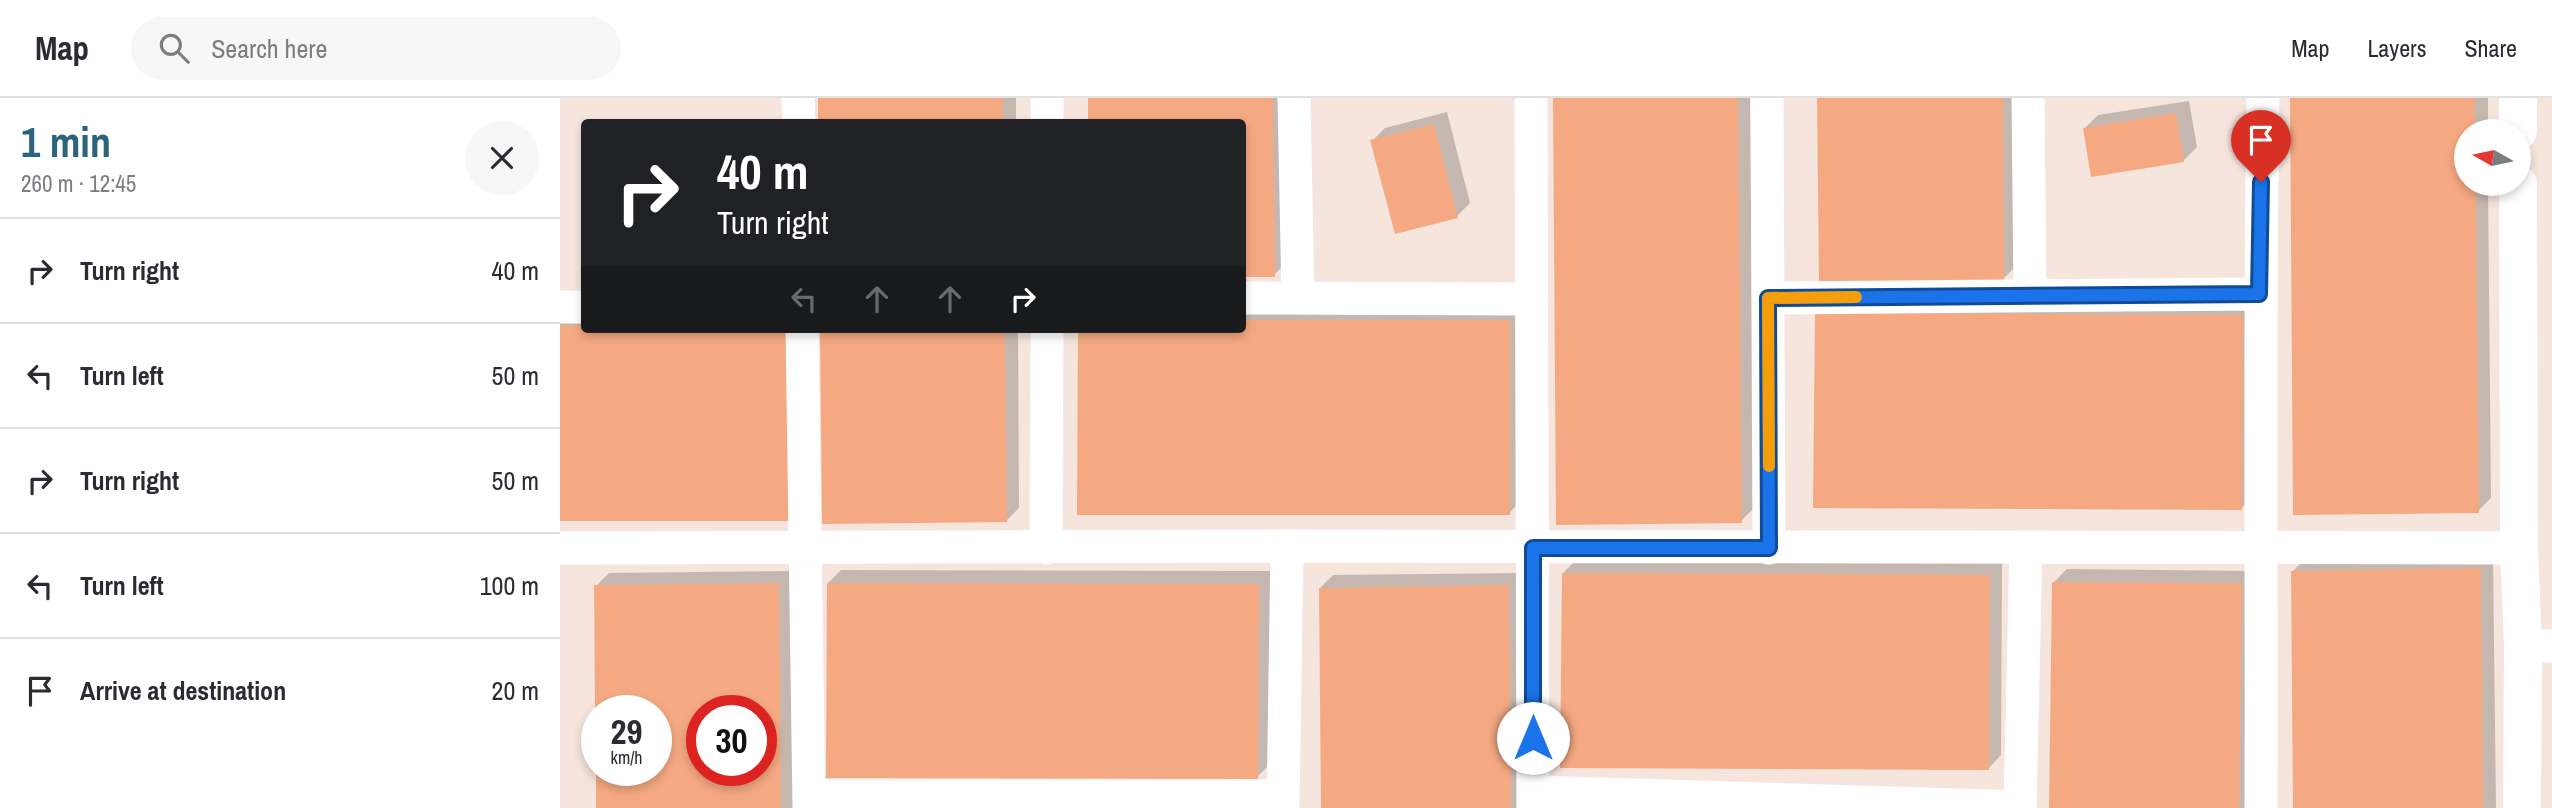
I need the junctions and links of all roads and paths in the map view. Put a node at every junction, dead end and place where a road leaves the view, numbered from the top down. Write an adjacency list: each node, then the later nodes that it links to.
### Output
1 (798, 98): 9 (street)
2 (1047, 98): 10 (street)
3 (1294, 98): 16 (street)
4 (1531, 98): 18 (street)
5 (1768, 98): 17 (street)
6 (2028, 98): 14 (street)
7 (2263, 98): 13 (street)
8 (2518, 98): 11 (street)
9 (799, 119)
10 (1047, 119)
11 (2518, 119)
12 (2518, 196): 31 (street)
13 (2259, 294): 14 (street); 30 (street)
14 (2030, 296): 17 (street)
15 (1246, 298): 16 (street)
16 (1298, 298): 18 (street)
17 (1768, 298): 28 (street)
18 (1532, 299): 27 (street)
19 (560, 307): 20 (street)
20 (581, 307)
21 (802, 333): 25 (street)
22 (1047, 333): 26 (street)
23 (1287, 546): 26 (street); 27 (street); 36 (street)
24 (560, 548): 25 (street)
25 (806, 548): 26 (street); 34 (street)
26 (1046, 548)
27 (1533, 548): 28 (street); 33 (street)
28 (1769, 548): 29 (street)
29 (2026, 548): 30 (street); 38 (street)
30 (2262, 548): 31 (street); 39 (street)
31 (2519, 548): 32 (street)
32 (2537, 646): 40 (street)
33 (1533, 800): 37 (street)
34 (809, 802): 35 (street)
35 (1042, 802): 36 (street)
36 (1283, 802)
37 (1791, 804): 38 (street)
38 (2020, 808)
39 (2261, 808)
40 (2522, 808)

